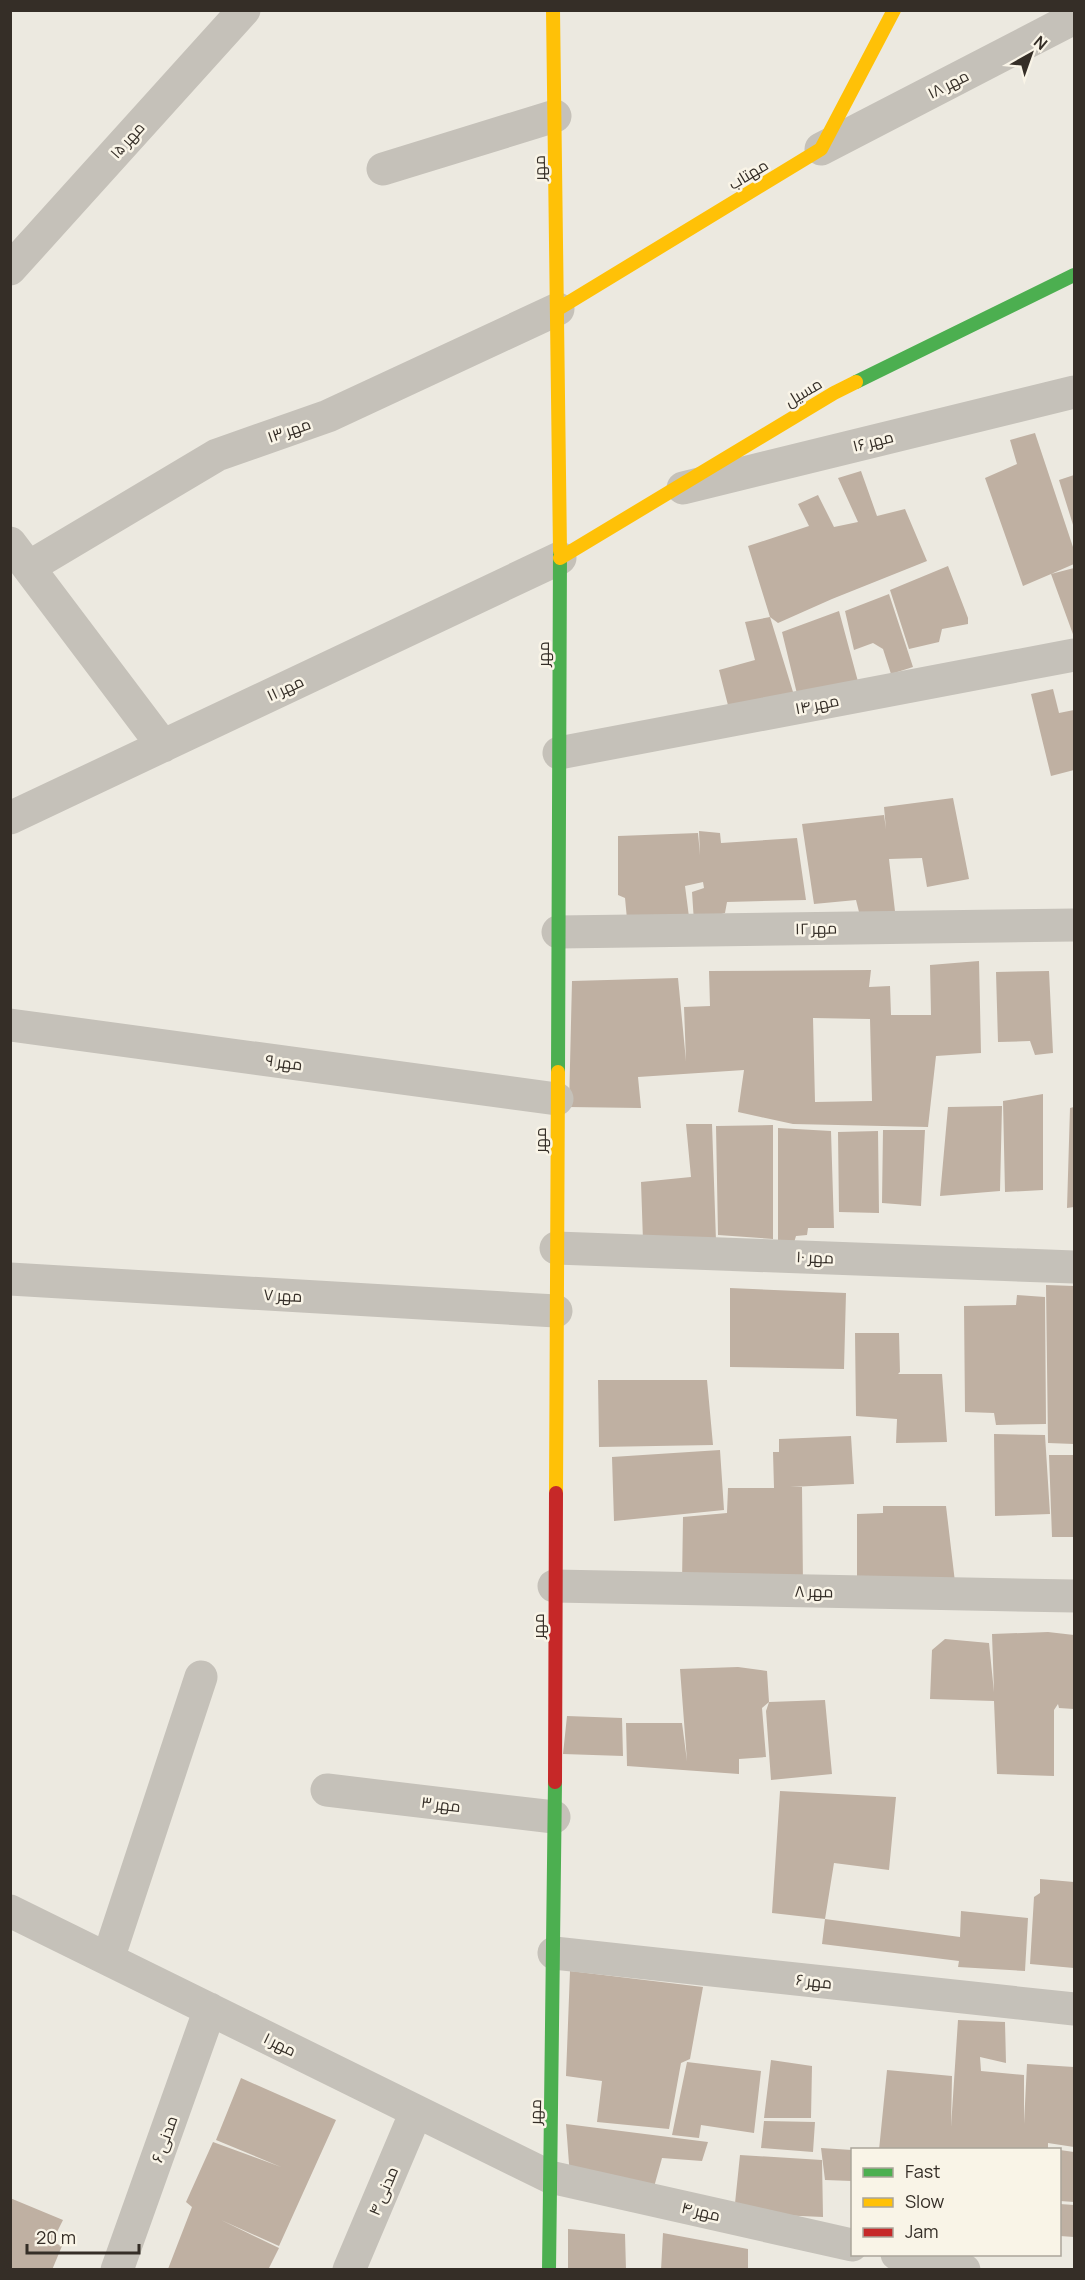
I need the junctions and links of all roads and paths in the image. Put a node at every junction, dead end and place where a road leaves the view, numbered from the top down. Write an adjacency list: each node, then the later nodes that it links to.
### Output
1 (244, 10): 8 (street, مهر ۱۵)
2 (553, 10): 5 (main road, مهر)
3 (894, 10): 6 (main road)
4 (1074, 18): 6 (street, مهر ۱۸)
5 (555, 116): 7 (street); 10 (main road, مهر)
6 (821, 149): 10 (main road, مهتاب)
7 (382, 170)
8 (10, 269)
9 (1074, 275): 12 (main road, مسیل)
10 (558, 309): 13 (street, مهر ۱۳); 14 (main road, مهر)
11 (1074, 393): 12 (street, مهر ۱۶)
12 (672, 490): 14 (main road, مسیل)
13 (20, 555): 16 (street)
14 (560, 558): 16 (street, مهر ۱۱); 17 (main road, مهر)
15 (1074, 655): 17 (street, مهر ۱۴)
16 (163, 746): 18 (street, مهر ۱۱)
17 (559, 753): 20 (main road, مهر)
18 (10, 818)
19 (1074, 925): 20 (street, مهر ۱۲)
20 (558, 932): 22 (main road, مهر)
21 (10, 1024): 22 (street, مهر ۹)
22 (557, 1099): 23 (main road, مهر)
23 (556, 1248): 24 (street, مهر ۱۰); 26 (main road, مهر)
24 (1074, 1267)
25 (10, 1279): 26 (street, مهر ۷)
26 (556, 1311): 27 (main road, مهر)
27 (554, 1586): 28 (street, مهر ۸); 31 (main road, مهر)
28 (1074, 1596)
29 (201, 1677): 34 (street)
30 (327, 1790): 31 (street, مهر ۳)
31 (554, 1817): 33 (main road, مهر)
32 (10, 1911): 34 (street, مهر ۱)
33 (554, 1953): 35 (street, مهر ۶); 38 (main road, مهر)
34 (108, 1959): 36 (street, مهر ۱)
35 (1074, 2008)
36 (210, 2009): 37 (street, مهر ۱); 41 (street, مدنی ۶)
37 (417, 2112): 38 (street, مهر ۱); 42 (street, مدنی ۴)
38 (550, 2178): 39 (street, مهر ۴); 43 (main road, مهر)
39 (851, 2245)
40 (905, 2256): 44 (street)
41 (117, 2270)
42 (349, 2270)
43 (549, 2270)
44 (964, 2270)

